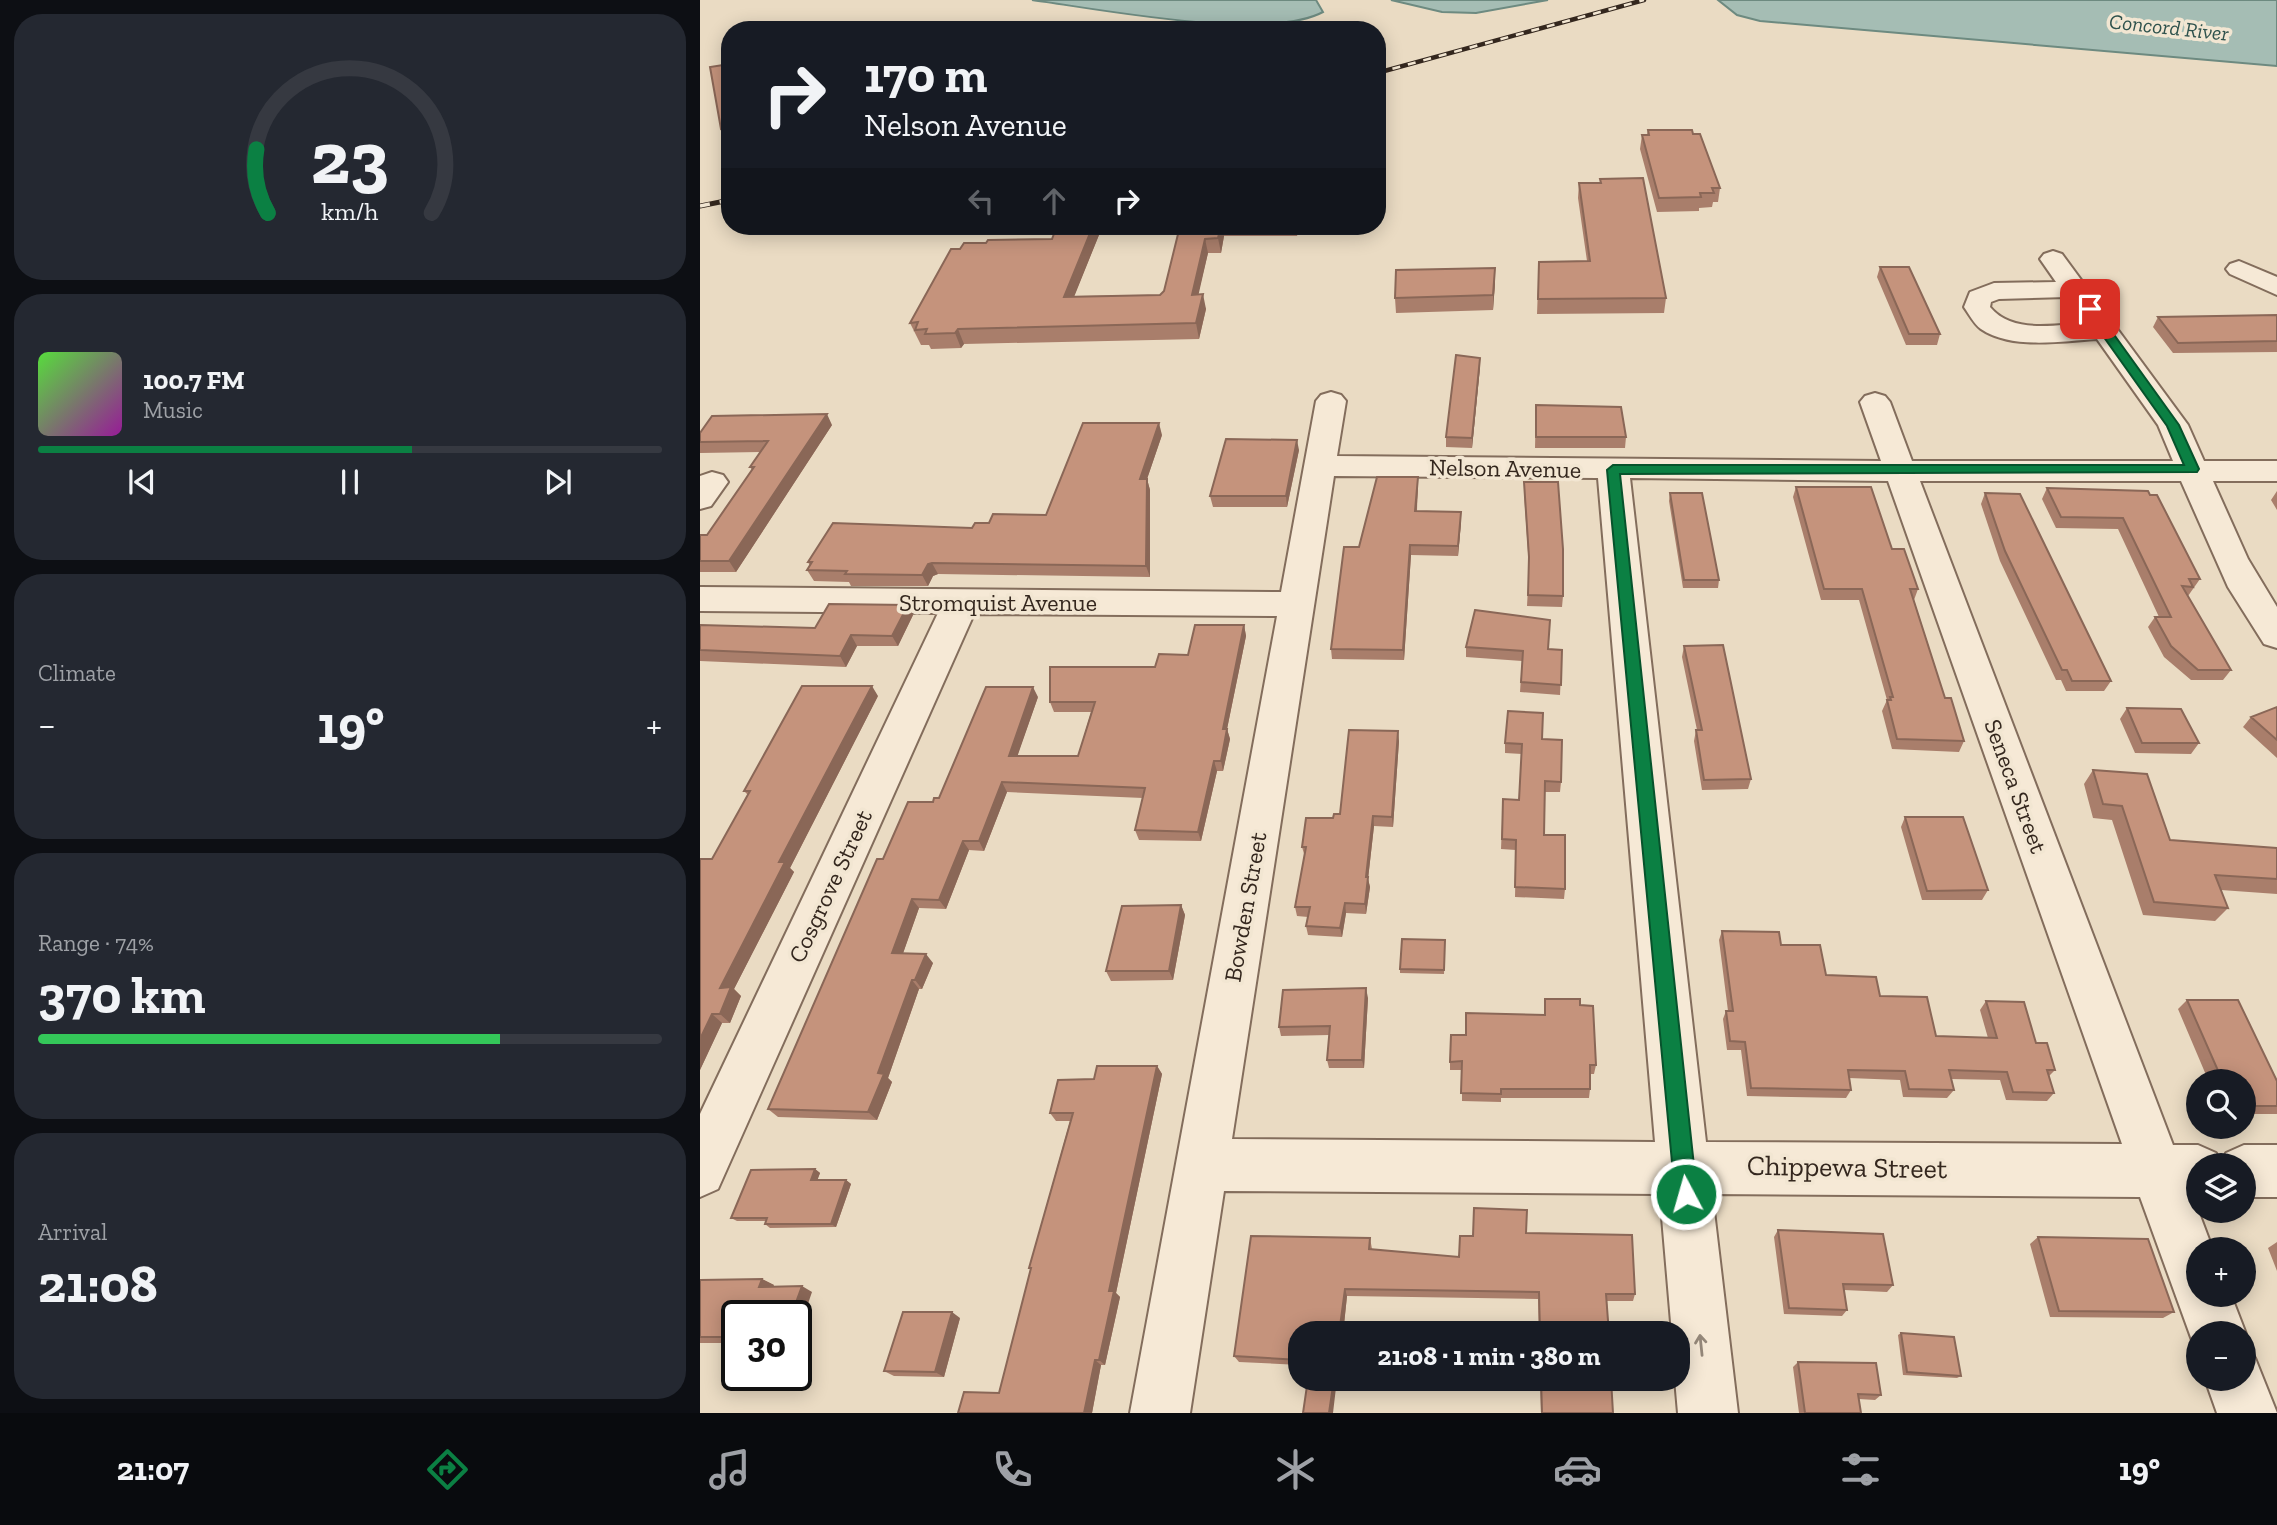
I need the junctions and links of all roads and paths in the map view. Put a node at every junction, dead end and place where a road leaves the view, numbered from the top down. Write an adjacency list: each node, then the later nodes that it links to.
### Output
1 (2053, 260): 4 (street)
2 (2239, 269): 3 (street)
3 (2277, 288)
4 (2075, 289): 5 (street); 5 (street)
5 (2105, 330): 9 (street)
6 (1331, 401): 8 (street, Bowden Street)
7 (1875, 402): 11 (street, Seneca Street)
8 (1320, 466): 10 (street, Nelson Avenue); 15 (street, Bowden Street)
9 (2192, 469): 11 (street, Nelson Avenue); 12 (street, Nelson Avenue); 16 (street)
10 (1613, 470): 11 (street, Nelson Avenue); 18 (street)
11 (1901, 471): 19 (street, Seneca Street)
12 (2277, 471)
13 (700, 599): 14 (street, Stromquist Avenue)
14 (961, 602): 15 (street, Stromquist Avenue); 20 (street, Cosgrove Street)
15 (1297, 604): 17 (street, Bowden Street)
16 (2277, 635)
17 (1202, 1165): 18 (street, Chippewa Street); 25 (street, Bowden Street)
18 (1683, 1166): 19 (street, Chippewa Street); 26 (street, one-way to 18)
19 (2177, 1170): 23 (street, Seneca Street)
20 (700, 1171)
21 (2256, 1171): 22 (street)
22 (2277, 1171)
23 (2190, 1237)
24 (2239, 1391): 27 (street)
25 (1160, 1413)
26 (1708, 1413)
27 (2247, 1413)

